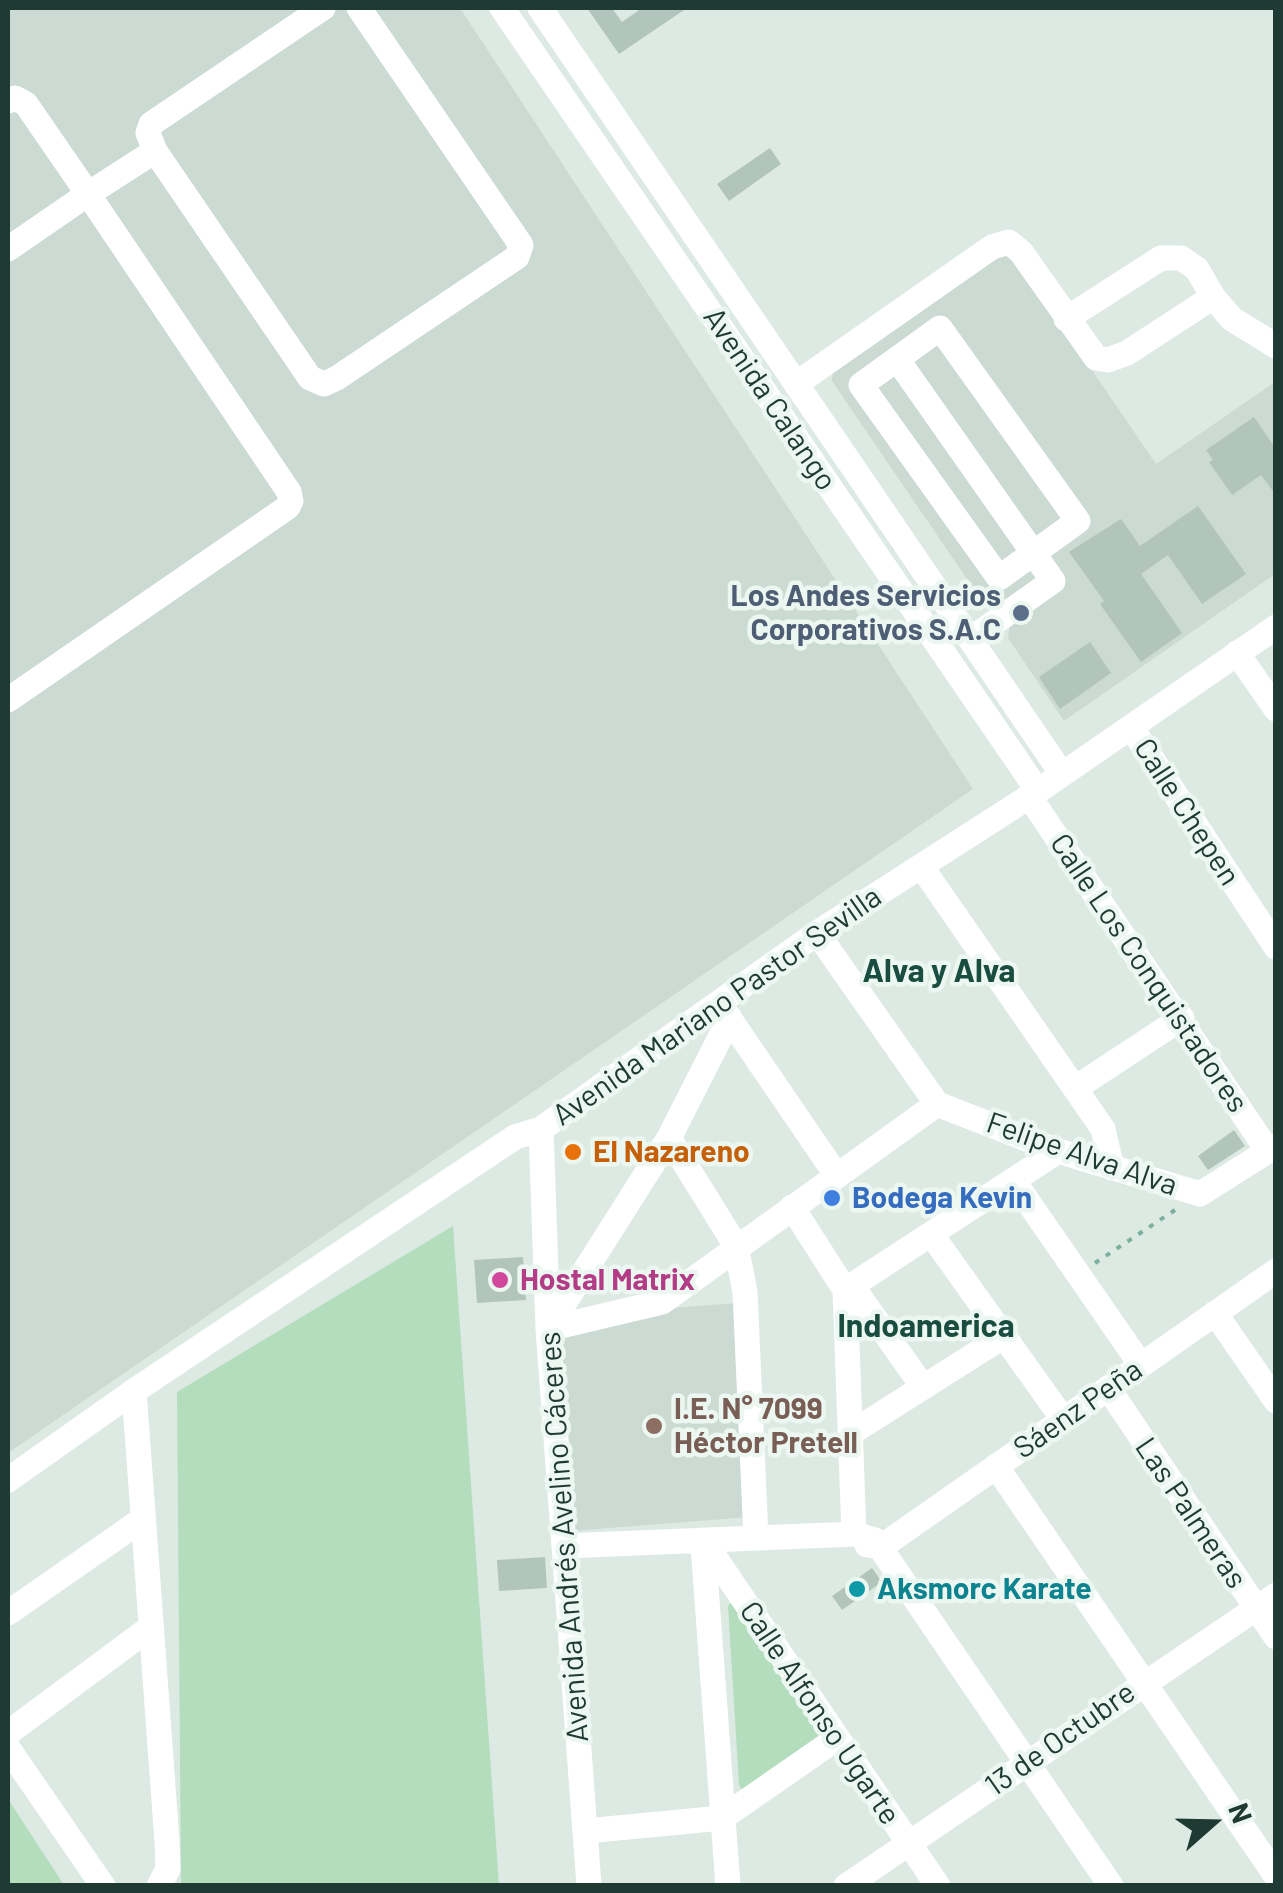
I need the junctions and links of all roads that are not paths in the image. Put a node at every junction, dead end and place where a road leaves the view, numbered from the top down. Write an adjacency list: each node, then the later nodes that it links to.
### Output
1 (323, 8): 6 (street)
2 (359, 8): 6 (street)
3 (502, 8): 22 (street, Avenida Calango)
4 (540, 8): 13 (street, Avenida Calango)
5 (8, 101): 7 (street)
6 (154, 151): 7 (street)
7 (88, 194): 8 (street); 18 (street)
8 (8, 249)
9 (1213, 297): 10 (street); 10 (street); 11 (street)
10 (1066, 319): 13 (street)
11 (1276, 346)
12 (896, 360): 14 (street); 14 (street); 14 (street)
13 (796, 384): 16 (street, Avenida Calango)
14 (1034, 554): 16 (street)
15 (1276, 627): 17 (street, Avenida Mariano Pastor Sevilla)
16 (971, 639): 21 (street, Avenida Calango)
17 (1238, 653): 19 (street); 20 (street, Avenida Mariano Pastor Sevilla)
18 (8, 700)
19 (1276, 709)
20 (1131, 727): 21 (street, Avenida Mariano Pastor Sevilla); 25 (street, Calle Chepen)
21 (1062, 774): 22 (street, Avenida Mariano Pastor Sevilla)
22 (1033, 793): 23 (street, Avenida Mariano Pastor Sevilla); 27 (street, Calle Los Conquistadores)
23 (921, 866): 24 (street, Avenida Mariano Pastor Sevilla); 28 (street)
24 (817, 933): 26 (street, Avenida Mariano Pastor Sevilla); 29 (street)
25 (1276, 947)
26 (724, 1010): 30 (street, Avenida Mariano Pastor Sevilla); 31 (street); 35 (street)
27 (1182, 1018): 28 (street); 32 (street, Calle Los Conquistadores)
28 (1077, 1088): 34 (street)
29 (937, 1104): 33 (street, Felipe Alva Alva); 35 (street)
30 (540, 1129): 43 (street, Avenida Andrés Avelino Cáceres); 48 (street, Avenida Mariano Pastor Sevilla)
31 (669, 1138): 39 (street); 43 (street)
32 (1272, 1148): 34 (street, Felipe Alva Alva)
33 (1058, 1151): 34 (street, Felipe Alva Alva); 36 (street)
34 (1112, 1168)
35 (837, 1176): 37 (street)
36 (1013, 1180): 38 (street); 45 (street)
37 (792, 1207): 39 (street); 41 (street)
38 (931, 1234): 41 (street); 44 (street)
39 (736, 1246): 43 (street); 57 (street)
40 (1276, 1271): 42 (street, Sáenz Peña)
41 (849, 1288): 46 (street); 51 (street)
42 (1215, 1313): 45 (street, Sáenz Peña); 49 (street)
43 (548, 1329): 59 (street, Avenida Andrés Avelino Cáceres)
44 (1004, 1336): 46 (street); 50 (street)
45 (1141, 1365): 47 (street, Sáenz Peña)
46 (923, 1387): 51 (street)
47 (1108, 1388): 50 (street, Sáenz Peña); 61 (street, Las Palmeras)
48 (134, 1391): 53 (street, Avenida Mariano Pastor Sevilla); 54 (street)
49 (1276, 1402)
50 (1064, 1420): 52 (street, Sáenz Peña)
51 (851, 1433): 55 (street)
52 (996, 1466): 60 (street, Sáenz Peña); 65 (street)
53 (8, 1480)
54 (143, 1519): 62 (street); 63 (street)
55 (854, 1534): 56 (street); 60 (street)
56 (806, 1536): 57 (street); 60 (street)
57 (756, 1538): 58 (street)
58 (702, 1540): 59 (street); 67 (street, Calle Alfonso Ugarte); 70 (street)
59 (564, 1546): 71 (street, Avenida Andrés Avelino Cáceres)
60 (881, 1547): 69 (street)
61 (1266, 1602): 64 (street, Las Palmeras); 65 (street, 13 de Octubre)
62 (8, 1614)
63 (152, 1627): 66 (street); 75 (street)
64 (1276, 1638)
65 (1144, 1682): 69 (street, 13 de Octubre); 73 (street)
66 (8, 1733)
67 (836, 1739): 70 (street); 72 (street, Calle Alfonso Ugarte)
68 (8, 1748): 74 (street)
69 (1027, 1763): 72 (street, 13 de Octubre); 80 (street)
70 (722, 1818): 71 (street); 77 (street)
71 (586, 1831): 76 (street, Avenida Andrés Avelino Cáceres)
72 (908, 1842): 78 (street, 13 de Octubre); 79 (street, Calle Alfonso Ugarte)
73 (1276, 1876)
74 (103, 1886)
75 (160, 1886)
76 (589, 1886)
77 (728, 1886)
78 (846, 1886)
79 (938, 1886)
80 (1112, 1886)

